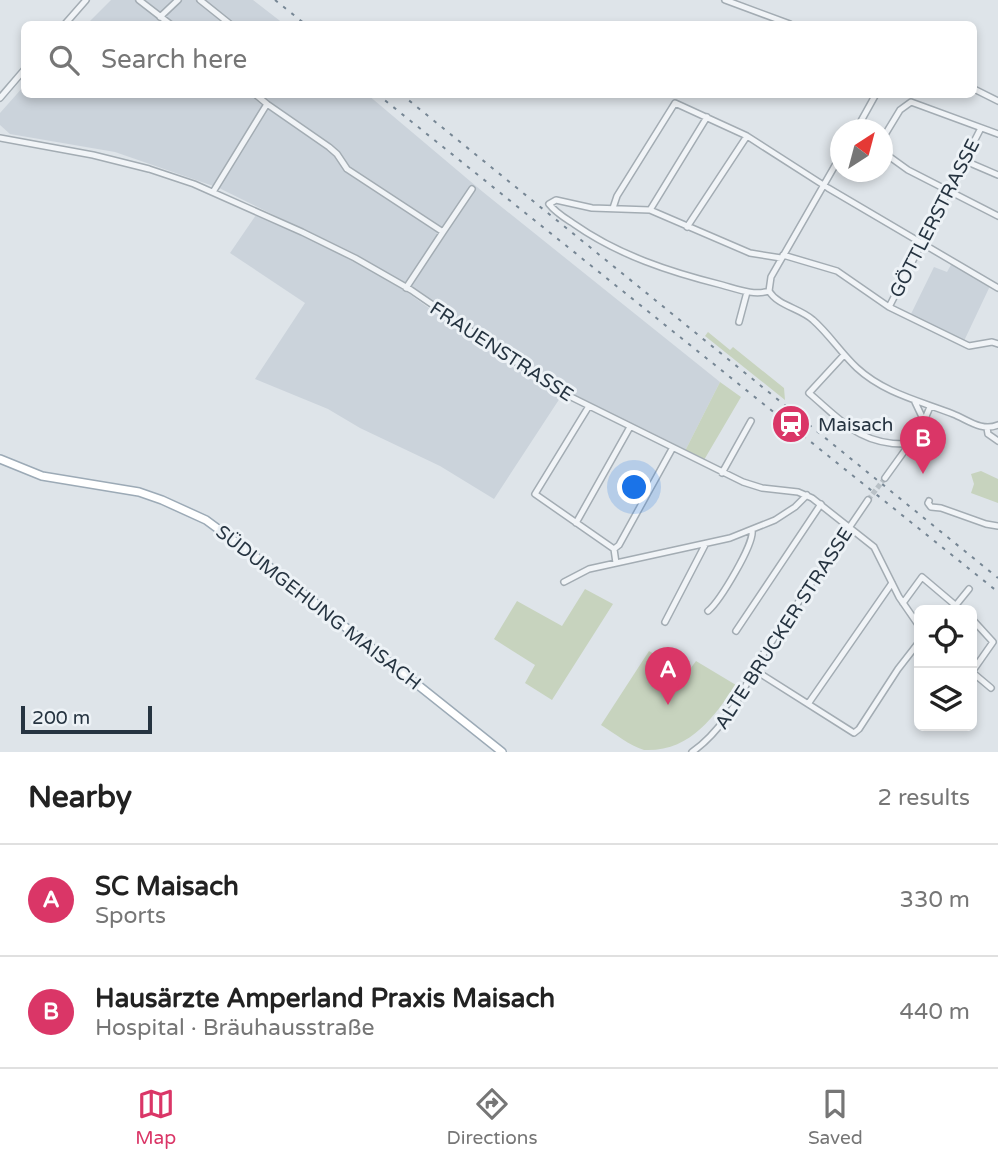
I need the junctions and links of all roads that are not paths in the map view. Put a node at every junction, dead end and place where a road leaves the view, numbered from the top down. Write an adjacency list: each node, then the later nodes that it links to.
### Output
1 (86, 0): 7 (street)
2 (139, 0): 6 (street)
3 (178, 0): 6 (street)
4 (200, 0): 9 (street)
5 (725, 0): 10 (street)
6 (160, 17): 8 (street)
7 (68, 21)
8 (166, 21)
9 (226, 21)
10 (782, 21)
11 (21, 74): 13 (street)
12 (977, 90): 16 (street)
13 (0, 98)
14 (260, 98): 17 (street)
15 (874, 98): 19 (street)
16 (998, 101)
17 (267, 104): 32 (street); 37 (street)
18 (707, 117): 23 (street); 33 (street); 34 (street)
19 (862, 119)
20 (893, 122): 21 (street)
21 (981, 128): 22 (street); 26 (street, GÖTTLERSTRASSE)
22 (998, 134)
23 (747, 136): 29 (street); 36 (street)
24 (0, 138): 32 (street, FRAUENSTRASSE)
25 (893, 159): 31 (street)
26 (963, 160): 28 (street); 31 (street, GÖTTLERSTRASSE)
27 (830, 172): 29 (street)
28 (998, 175)
29 (822, 184): 38 (street); 39 (street)
30 (472, 189): 37 (street)
31 (946, 191): 35 (street); 38 (street, GÖTTLERSTRASSE)
32 (213, 192): 40 (street, FRAUENSTRASSE)
33 (614, 208): 34 (street); 43 (street)
34 (650, 210): 36 (street)
35 (998, 216)
36 (687, 227): 39 (street)
37 (443, 232): 40 (street)
38 (920, 242): 41 (street); 44 (street, GÖTTLERSTRASSE)
39 (782, 257): 42 (street); 44 (street)
40 (406, 288): 49 (street, FRAUENSTRASSE)
41 (998, 288)
42 (769, 291): 43 (street); 47 (street)
43 (747, 292): 45 (street)
44 (889, 307): 46 (street)
45 (739, 322)
46 (998, 344)
47 (844, 355): 48 (street); 58 (street)
48 (915, 402): 50 (street); 52 (street)
49 (589, 406): 55 (street, FRAUENSTRASSE); 67 (street)
50 (928, 407): 51 (street); 52 (street)
51 (939, 410): 52 (street); 56 (street)
52 (923, 419): 58 (street)
53 (751, 421): 61 (street)
54 (998, 425): 56 (street)
55 (630, 427): 59 (street, FRAUENSTRASSE); 67 (street)
56 (987, 428): 57 (street)
57 (998, 441)
58 (910, 444): 62 (street)
59 (672, 449): 61 (street, FRAUENSTRASSE); 72 (street)
60 (6, 463): 90 (main road, SÜDUMGEHUNG MAISACH)
61 (722, 473): 63 (street, FRAUENSTRASSE)
62 (885, 478)
63 (807, 495): 66 (street, FRAUENSTRASSE); 70 (street)
64 (868, 500): 69 (street, ALTE BRUCKER STRASSE)
65 (929, 500): 68 (street)
66 (821, 504): 69 (street, FRAUENSTRASSE); 83 (street)
67 (576, 523): 72 (street)
68 (998, 526)
69 (849, 527): 75 (street, FRAUENSTRASSE); 86 (street, ALTE BRUCKER STRASSE)
70 (752, 530): 71 (street); 79 (street)
71 (705, 545): 73 (street); 81 (street)
72 (614, 549): 73 (street)
73 (615, 563): 74 (street)
74 (564, 582)
75 (892, 582): 77 (street, FRAUENSTRASSE); 89 (street)
76 (969, 589): 78 (street)
77 (903, 603): 78 (street); 80 (street, FRAUENSTRASSE)
78 (956, 605)
79 (708, 611)
80 (914, 619)
81 (665, 622)
82 (977, 625): 85 (street)
83 (736, 631)
84 (914, 648): 89 (street)
85 (977, 665)
86 (753, 669): 89 (street); 91 (street, ALTE BRUCKER STRASSE)
87 (977, 676): 88 (street)
88 (991, 688)
89 (808, 704)
90 (502, 752)
91 (692, 752)

